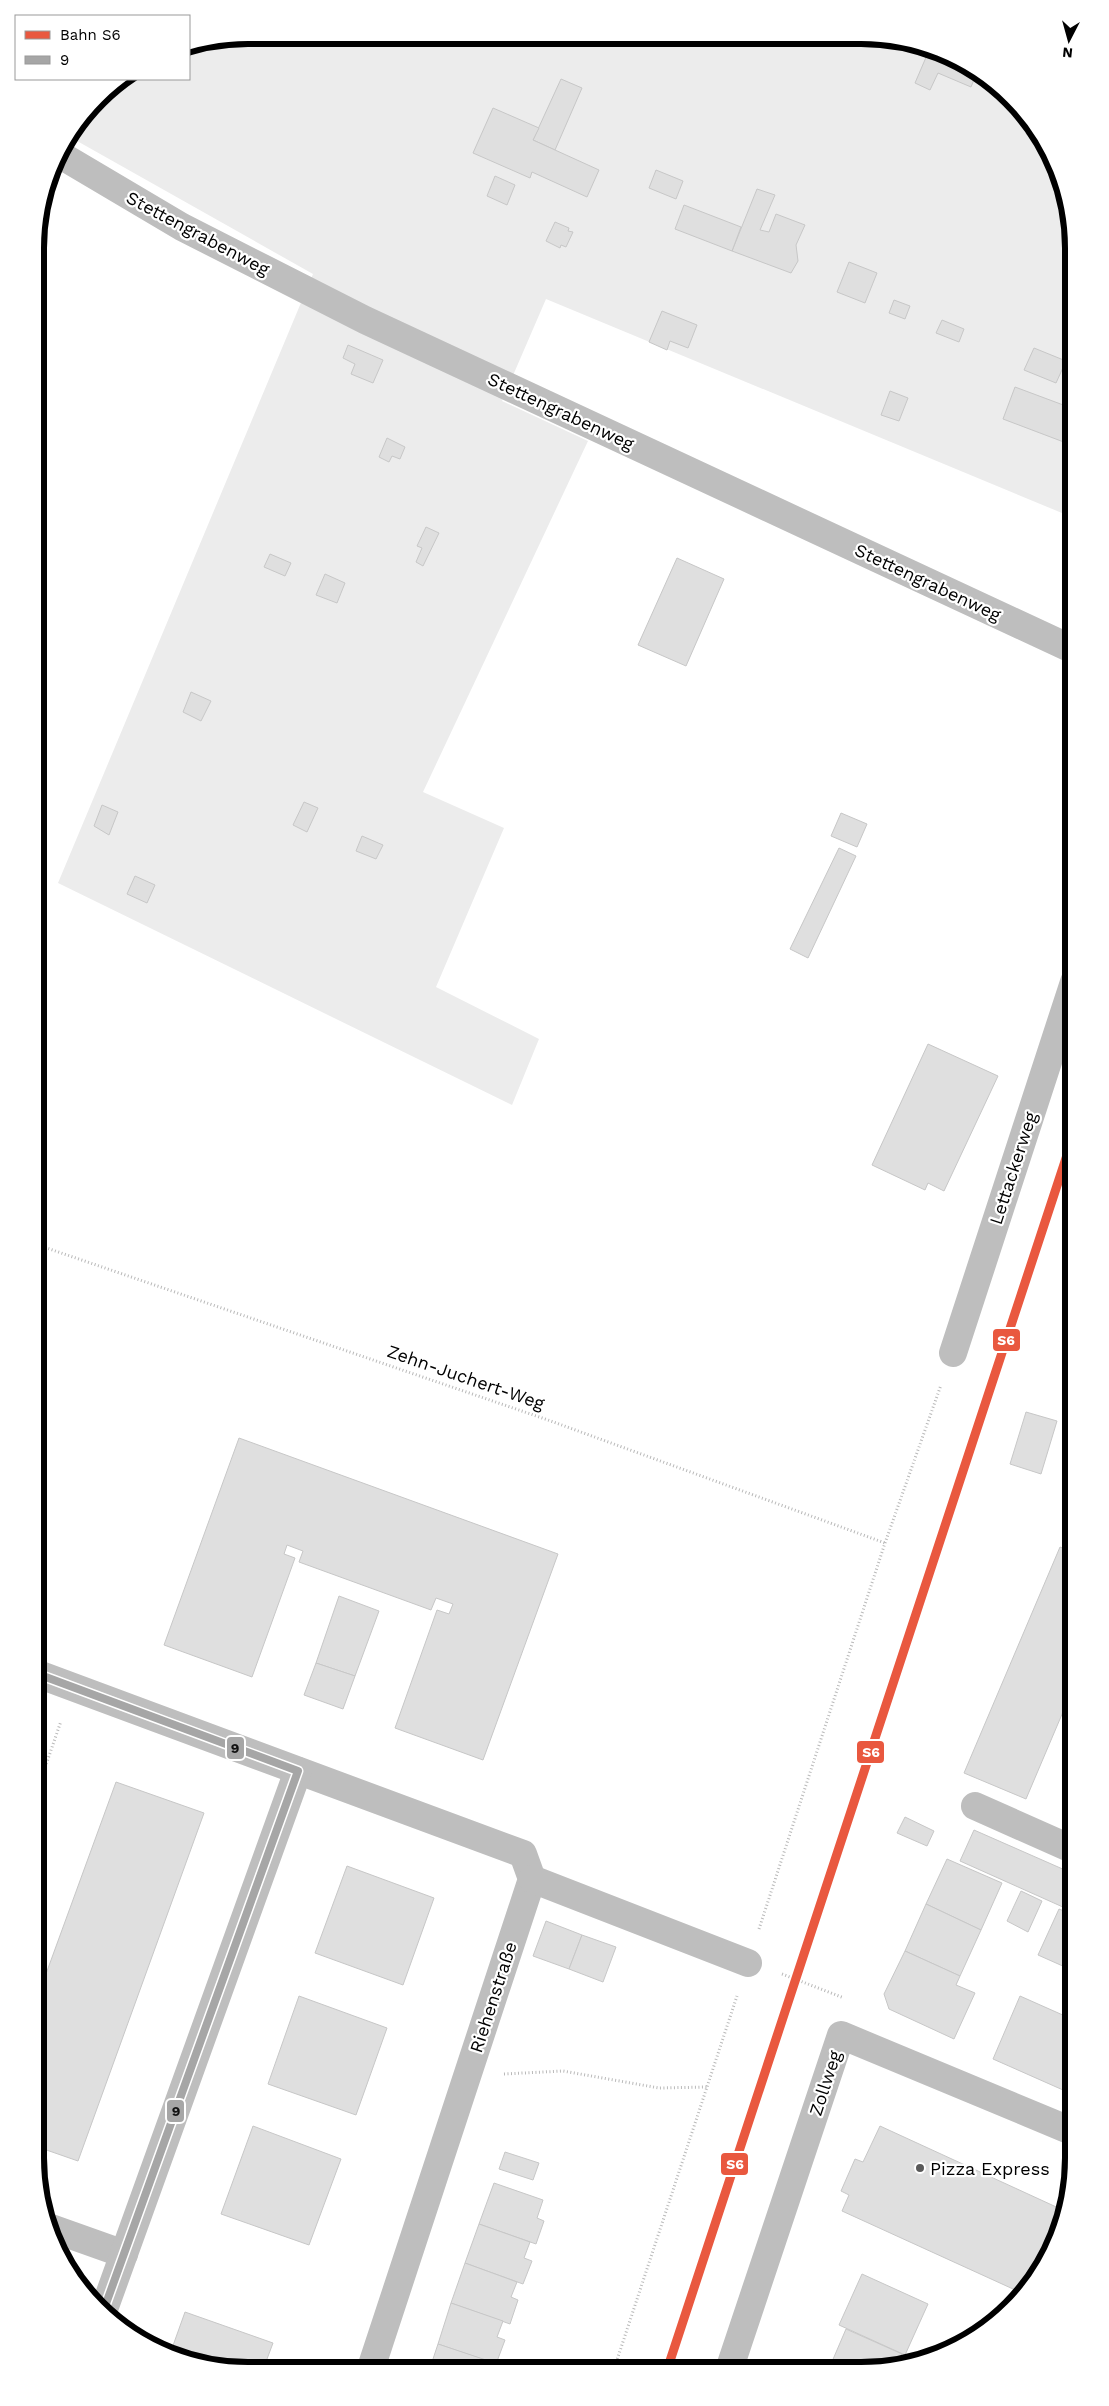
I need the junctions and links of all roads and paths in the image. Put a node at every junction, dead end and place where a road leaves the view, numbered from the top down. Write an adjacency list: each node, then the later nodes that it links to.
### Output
1 (65, 157): 2 (street, Stettengrabenweg)
2 (1065, 646)
3 (1065, 1009): 5 (street, Lettackerweg)
4 (44, 1247): 5 (path, Zehn-Juchert-Weg)
5 (952, 1354)
6 (44, 1676): 7 (street)
7 (73, 1687): 8 (path); 9 (street)
8 (44, 1771)
9 (298, 1771): 12 (street); 19 (street)
10 (975, 1806): 11 (street)
11 (1065, 1846)
12 (532, 1879): 13 (street); 15 (street, Riehenstraße)
13 (748, 1963): 14 (path)
14 (841, 2035): 17 (street, Zollweg); 22 (street, Zollweg)
15 (471, 2066): 16 (path); 21 (street, Riehenstraße)
16 (707, 2087)
17 (1065, 2128)
18 (57, 2230): 19 (street)
19 (124, 2254): 20 (street)
20 (106, 2304)
21 (374, 2362)
22 (733, 2362)

